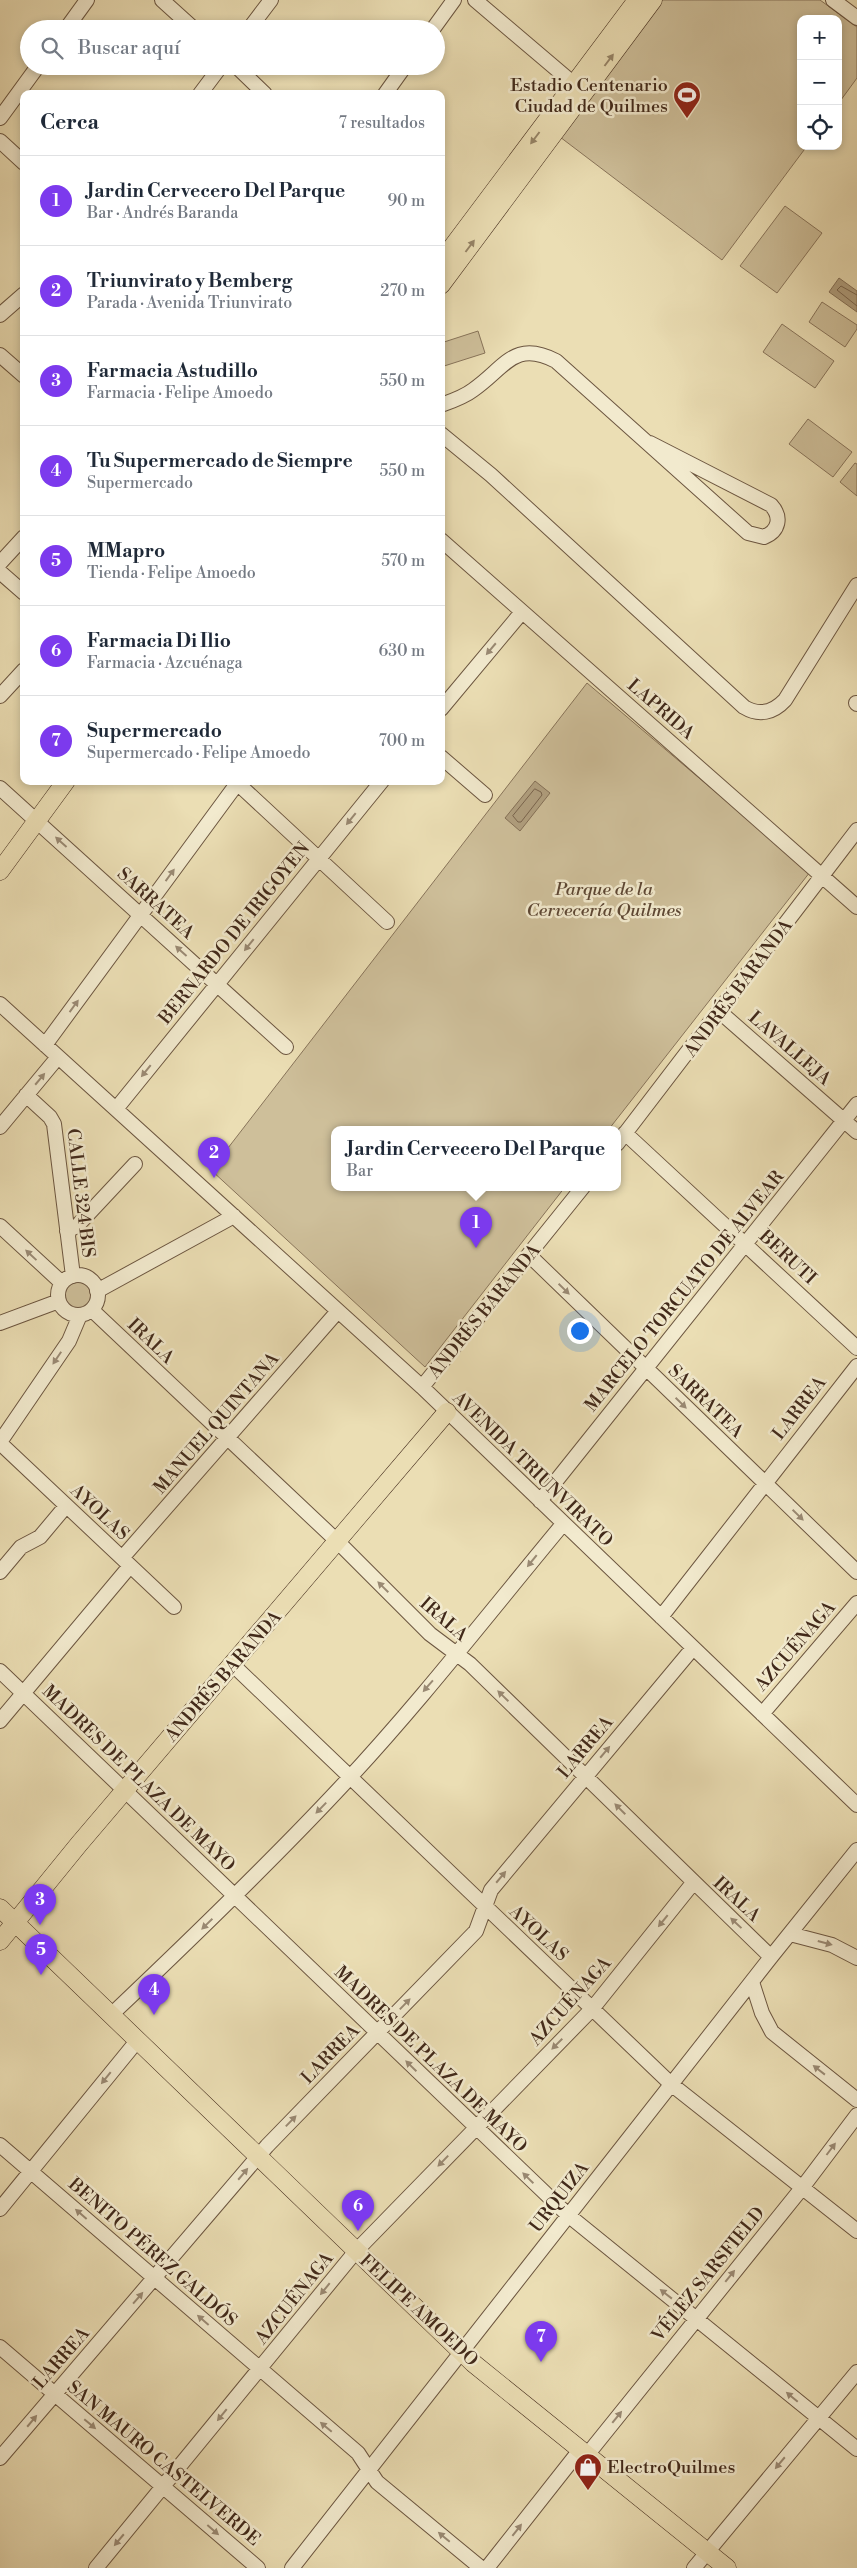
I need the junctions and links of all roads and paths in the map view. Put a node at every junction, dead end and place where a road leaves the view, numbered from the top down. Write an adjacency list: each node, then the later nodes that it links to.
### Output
1 (87, 0): 10 (street)
2 (162, 0): 11 (street)
3 (271, 0): 12 (street)
4 (454, 0): 13 (street)
5 (475, 0): 18 (street)
6 (637, 0): 18 (main road)
7 (653, 0): 18 (main road, one-way to 7)
8 (833, 0): 9 (street)
9 (857, 18)
10 (73, 20)
11 (184, 20)
12 (257, 20)
13 (440, 20)
14 (31, 75): 19 (street)
15 (214, 75): 20 (street)
16 (245, 75): 21 (street)
17 (399, 75): 22 (street)
18 (579, 89): 27 (main road)
19 (20, 90)
20 (203, 90)
21 (261, 90)
22 (388, 90)
23 (20, 91): 24 (street)
24 (0, 118)
25 (0, 141): 26 (street)
26 (20, 158)
27 (446, 259)
28 (20, 298): 29 (street)
29 (0, 315)
30 (0, 355): 31 (street)
31 (20, 372)
32 (445, 403): 34 (street)
33 (445, 437): 39 (street)
34 (650, 443): 34 (street)
35 (20, 542): 37 (street)
36 (445, 544): 41 (street, LAPRIDA)
37 (0, 564)
38 (0, 572): 40 (street)
39 (857, 585)
40 (20, 590)
41 (522, 612): 44 (street, one-way to 44); 56 (street, LAPRIDA)
42 (20, 674): 43 (street)
43 (0, 696)
44 (445, 704)
45 (445, 760): 51 (street)
46 (63, 785): 52 (main road)
47 (235, 785): 58 (street, one-way to 47)
48 (240, 785): 54 (street)
49 (379, 785): 54 (street, BERNARDO DE IRIGOYEN, one-way to 54)
50 (0, 788): 52 (street, SARRATEA)
51 (485, 795)
52 (37, 820): 55 (main road); 58 (street, SARRATEA, one-way to 52)
53 (857, 830): 56 (street, ANDRÉS BARANDA)
54 (319, 858): 59 (street); 60 (street, BERNARDO DE IRIGOYEN, one-way to 60)
55 (0, 871)
56 (823, 876): 57 (street, LAPRIDA); 62 (street, ANDRÉS BARANDA)
57 (857, 907)
58 (141, 914): 60 (street, SARRATEA, one-way to 58); 63 (street, one-way to 58)
59 (387, 922)
60 (218, 983): 64 (street, SARRATEA); 68 (street, BERNARDO DE IRIGOYEN, one-way to 68)
61 (1, 1008): 63 (street, AVENIDA TRIUNVIRATO)
62 (720, 1012): 69 (street, LAVALLEJA); 72 (street, ANDRÉS BARANDA)
63 (45, 1045): 65 (street, AVENIDA TRIUNVIRATO)
64 (286, 1047)
65 (58, 1057): 66 (street, one-way to 65); 68 (street, AVENIDA TRIUNVIRATO)
66 (26, 1096): 70 (street); 77 (street, CALLE 324 BIS)
67 (857, 1104): 69 (street, MARCELO TORCUATO DE ALVEAR)
68 (116, 1109): 75 (street, AVENIDA TRIUNVIRATO)
69 (844, 1121): 71 (street, LAVALLEJA); 78 (street, MARCELO TORCUATO DE ALVEAR)
70 (0, 1127)
71 (857, 1132)
72 (621, 1138): 78 (street, BERUTI)
73 (135, 1164): 77 (street)
74 (580, 1191): 79 (street, ANDRÉS BARANDA)
75 (234, 1216): 81 (street); 83 (street, AVENIDA TRIUNVIRATO)
76 (0, 1226): 80 (street, one-way to 76)
77 (67, 1231): 80 (street, CALLE 324 BIS)
78 (747, 1244): 86 (street, BERUTI); 88 (street, MARCELO TORCUATO DE ALVEAR)
79 (529, 1256): 88 (street, SARRATEA, one-way to 88); 89 (street, ANDRÉS BARANDA)
80 (67, 1280): 81 (street); 82 (street)
81 (97, 1291): 84 (street)
82 (59, 1301): 84 (street); 85 (street)
83 (338, 1311): 89 (street, AVENIDA TRIUNVIRATO); 91 (street, MANUEL QUINTANA)
84 (86, 1312): 91 (street, IRALA); 92 (street, one-way to 92)
85 (0, 1323)
86 (857, 1348)
87 (857, 1366): 93 (street, LARREA)
88 (645, 1369): 93 (street, SARRATEA, one-way to 93); 94 (street, MARCELO TORCUATO DE ALVEAR)
89 (422, 1387): 90 (street, AVENIDA TRIUNVIRATO)
90 (447, 1412): 94 (street, AVENIDA TRIUNVIRATO); 97 (main road, ANDRÉS BARANDA)
91 (228, 1440): 97 (street, IRALA); 98 (street, MANUEL QUINTANA)
92 (0, 1442): 95 (street, AYOLAS)
93 (764, 1483): 100 (street, SARRATEA, one-way to 100); 103 (street, LARREA)
94 (540, 1501): 96 (street, AVENIDA TRIUNVIRATO)
95 (66, 1506): 98 (street, AYOLAS); 99 (street)
96 (562, 1524): 103 (street, AVENIDA TRIUNVIRATO); 105 (street, one-way to 105)
97 (338, 1542): 105 (street, IRALA, one-way to 97); 106 (main road, ANDRÉS BARANDA)
98 (126, 1562): 102 (street, AYOLAS); 108 (street, MANUEL QUINTANA)
99 (0, 1572)
100 (857, 1572)
101 (857, 1603): 109 (street, AZCUÉNAGA)
102 (174, 1607)
103 (661, 1617): 104 (street, AVENIDA TRIUNVIRATO)
104 (693, 1648): 109 (street, AVENIDA TRIUNVIRATO); 111 (street, LARREA, one-way to 104)
105 (455, 1654): 111 (street, IRALA, one-way to 105); 112 (street, one-way to 112)
106 (232, 1664): 112 (street, AYOLAS); 113 (main road, ANDRÉS BARANDA)
107 (0, 1671): 108 (street, MADRES DE PLAZA DE MAYO)
108 (23, 1693): 110 (street, MANUEL QUINTANA); 113 (street, MADRES DE PLAZA DE MAYO)
109 (762, 1714): 114 (street, AVENIDA TRIUNVIRATO)
110 (0, 1721)
111 (585, 1775): 116 (street, IRALA, one-way to 111); 118 (street, LARREA, one-way to 111)
112 (350, 1777): 117 (street, one-way to 117); 118 (street, AYOLAS)
113 (125, 1789): 117 (street, MADRES DE PLAZA DE MAYO); 120 (main road, ANDRÉS BARANDA)
114 (857, 1805)
115 (857, 1850): 121 (street, URQUIZA)
116 (693, 1883): 123 (street, IRALA, one-way to 116); 126 (street, AZCUÉNAGA, one-way to 126)
117 (235, 1898): 127 (street, one-way to 127); 128 (street, MADRES DE PLAZA DE MAYO)
118 (484, 1907): 126 (street, AYOLAS); 128 (street, LARREA, one-way to 118)
119 (0, 1908): 120 (main road, FELIPE AMOEDO)
120 (15, 1922): 122 (main road, ANDRÉS BARANDA); 127 (main road, FELIPE AMOEDO)
121 (790, 1934): 123 (street, URQUIZA); 124 (street, one-way to 124)
122 (0, 1941)
123 (771, 1957): 125 (street, URQUIZA)
124 (857, 1958)
125 (752, 1982): 130 (street, URQUIZA); 131 (street, one-way to 125)
126 (592, 2009): 130 (street, AYOLAS); 133 (street, AZCUÉNAGA, one-way to 133)
127 (111, 2015): 129 (main road, FELIPE AMOEDO)
128 (376, 2033): 133 (street, MADRES DE PLAZA DE MAYO, one-way to 128); 135 (street, LARREA, one-way to 128)
129 (137, 2041): 135 (main road, FELIPE AMOEDO); 136 (street, one-way to 136)
130 (671, 2084): 137 (street, AYOLAS); 139 (street, URQUIZA)
131 (857, 2100)
132 (857, 2114): 137 (street, VÉLEZ SARSFIELD, one-way to 132)
133 (475, 2128): 139 (street, MADRES DE PLAZA DE MAYO, one-way to 133); 141 (street, AZCUÉNAGA, one-way to 141)
134 (0, 2146): 136 (street, BENITO PÉREZ GALDÓS)
135 (258, 2156): 141 (main road, FELIPE AMOEDO); 142 (street, LARREA, one-way to 135)
136 (31, 2170): 138 (street); 142 (street, BENITO PÉREZ GALDÓS, one-way to 136)
137 (802, 2188): 140 (street, AYOLAS); 143 (street, VÉLEZ SARSFIELD, one-way to 137)
138 (0, 2209)
139 (568, 2215): 143 (street, MADRES DE PLAZA DE MAYO, one-way to 139); 145 (street, URQUIZA)
140 (857, 2231)
141 (356, 2251): 145 (main road, FELIPE AMOEDO); 146 (street, AZCUÉNAGA, one-way to 146)
142 (154, 2278): 146 (street, BENITO PÉREZ GALDÓS, one-way to 142); 148 (street, LARREA, one-way to 142)
143 (696, 2318): 149 (street, MADRES DE PLAZA DE MAYO, one-way to 143); 151 (street, VÉLEZ SARSFIELD, one-way to 143)
144 (0, 2347): 148 (street, SAN MAURO CASTELVERDE)
145 (461, 2351): 151 (main road, FELIPE AMOEDO); 153 (street, URQUIZA)
146 (259, 2370): 153 (street, BENITO PÉREZ GALDÓS, one-way to 146); 154 (street, AZCUÉNAGA, one-way to 154)
147 (857, 2372): 149 (street)
148 (54, 2394): 152 (street, LARREA, one-way to 148); 154 (street, SAN MAURO CASTELVERDE, one-way to 154)
149 (818, 2418): 150 (street, MADRES DE PLAZA DE MAYO); 155 (street, one-way to 155)
150 (857, 2449)
151 (584, 2452): 155 (main road, FELIPE AMOEDO); 160 (street, VÉLEZ SARSFIELD, one-way to 151)
152 (0, 2458)
153 (369, 2470): 158 (street, URQUIZA); 159 (street, BENITO PÉREZ GALDÓS, one-way to 153)
154 (164, 2487): 156 (street, AZCUÉNAGA, one-way to 156); 157 (street, SAN MAURO CASTELVERDE, one-way to 157)
155 (707, 2552): 161 (street); 162 (main road, FELIPE AMOEDO)
156 (96, 2568)
157 (258, 2568)
158 (292, 2568)
159 (481, 2568)
160 (487, 2568)
161 (694, 2568)
162 (727, 2568)

